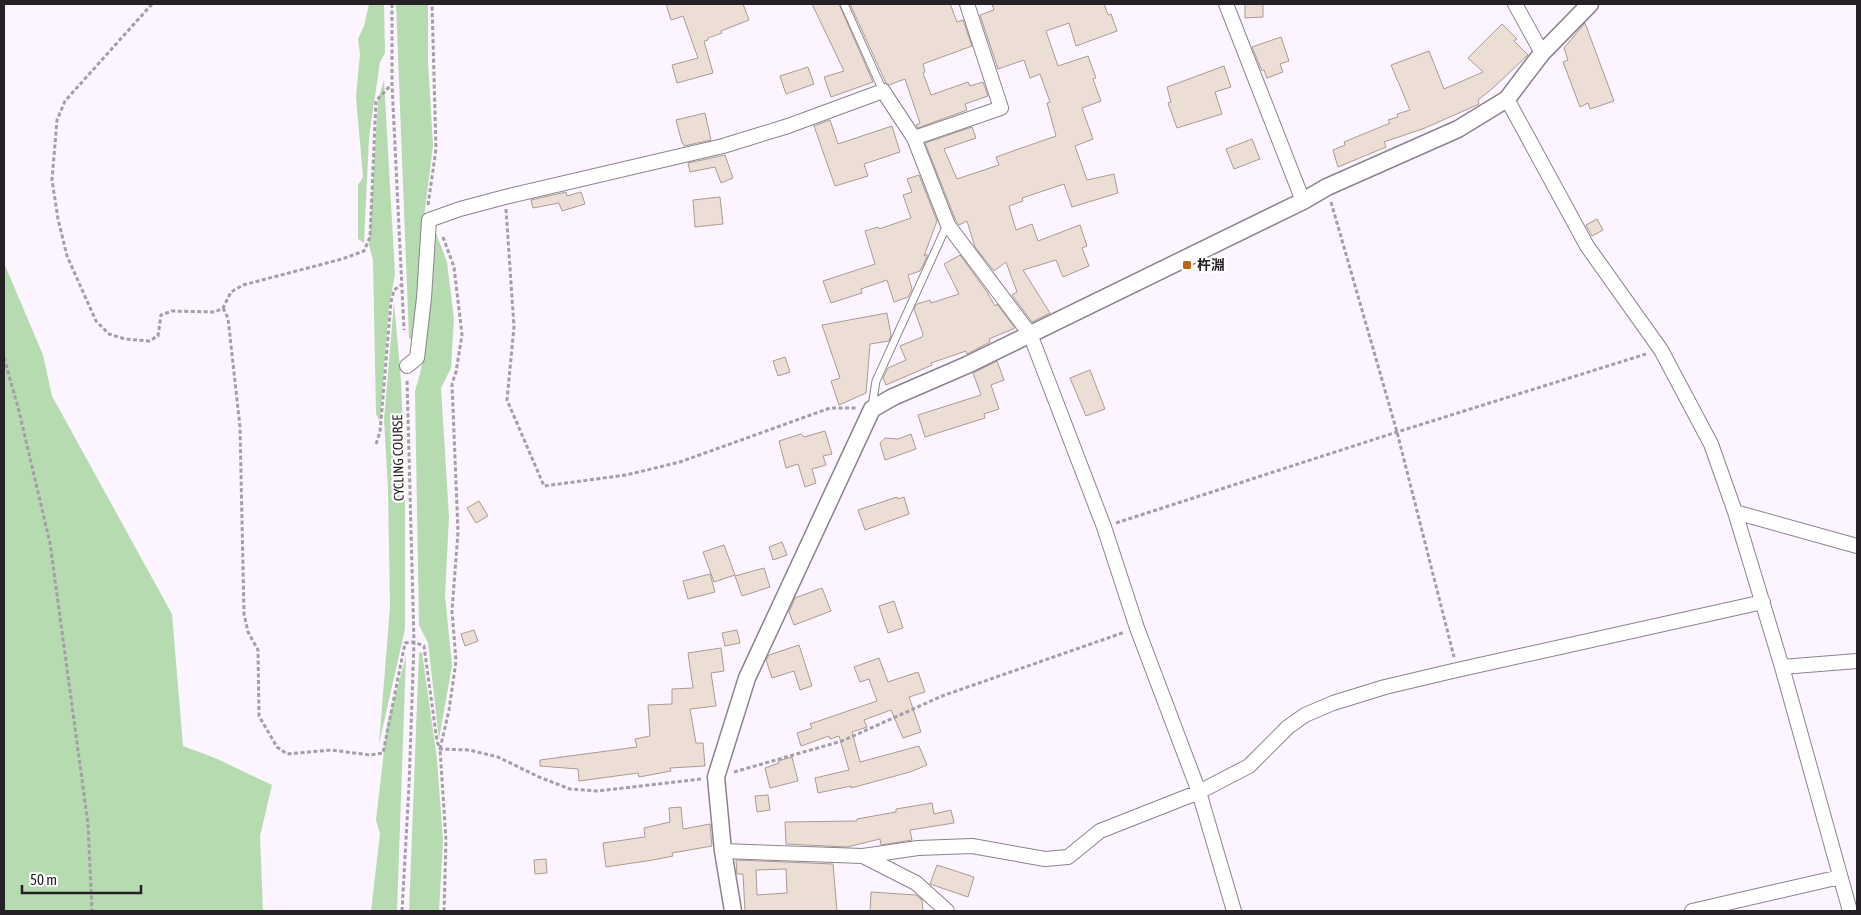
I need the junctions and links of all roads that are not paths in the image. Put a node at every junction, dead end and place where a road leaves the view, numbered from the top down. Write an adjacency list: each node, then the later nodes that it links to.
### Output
1 (844, 4): 7 (lane)
2 (967, 4): 9 (street)
3 (1226, 4): 10 (street)
4 (1516, 4): 6 (street)
5 (1590, 4): 6 (street)
6 (1542, 53): 8 (street)
7 (883, 91): 9 (street); 13 (street)
8 (1507, 99): 10 (street); 15 (street)
9 (914, 138): 11 (street)
10 (1304, 201): 12 (street)
11 (948, 225): 12 (street); 14 (lane)
12 (1030, 334): 14 (street); 20 (street)
13 (407, 366)
14 (872, 409): 21 (street)
15 (1735, 512): 16 (street); 17 (street)
16 (1857, 546)
17 (1763, 602): 19 (street); 20 (street)
18 (1857, 660): 19 (street)
19 (1782, 667): 23 (street)
20 (1199, 792): 22 (street); 26 (street)
21 (723, 851): 22 (street); 24 (street)
22 (863, 856): 25 (street)
23 (1840, 877): 27 (street); 28 (street)
24 (733, 911)
25 (947, 911)
26 (1234, 911)
27 (1692, 911)
28 (1850, 911)

